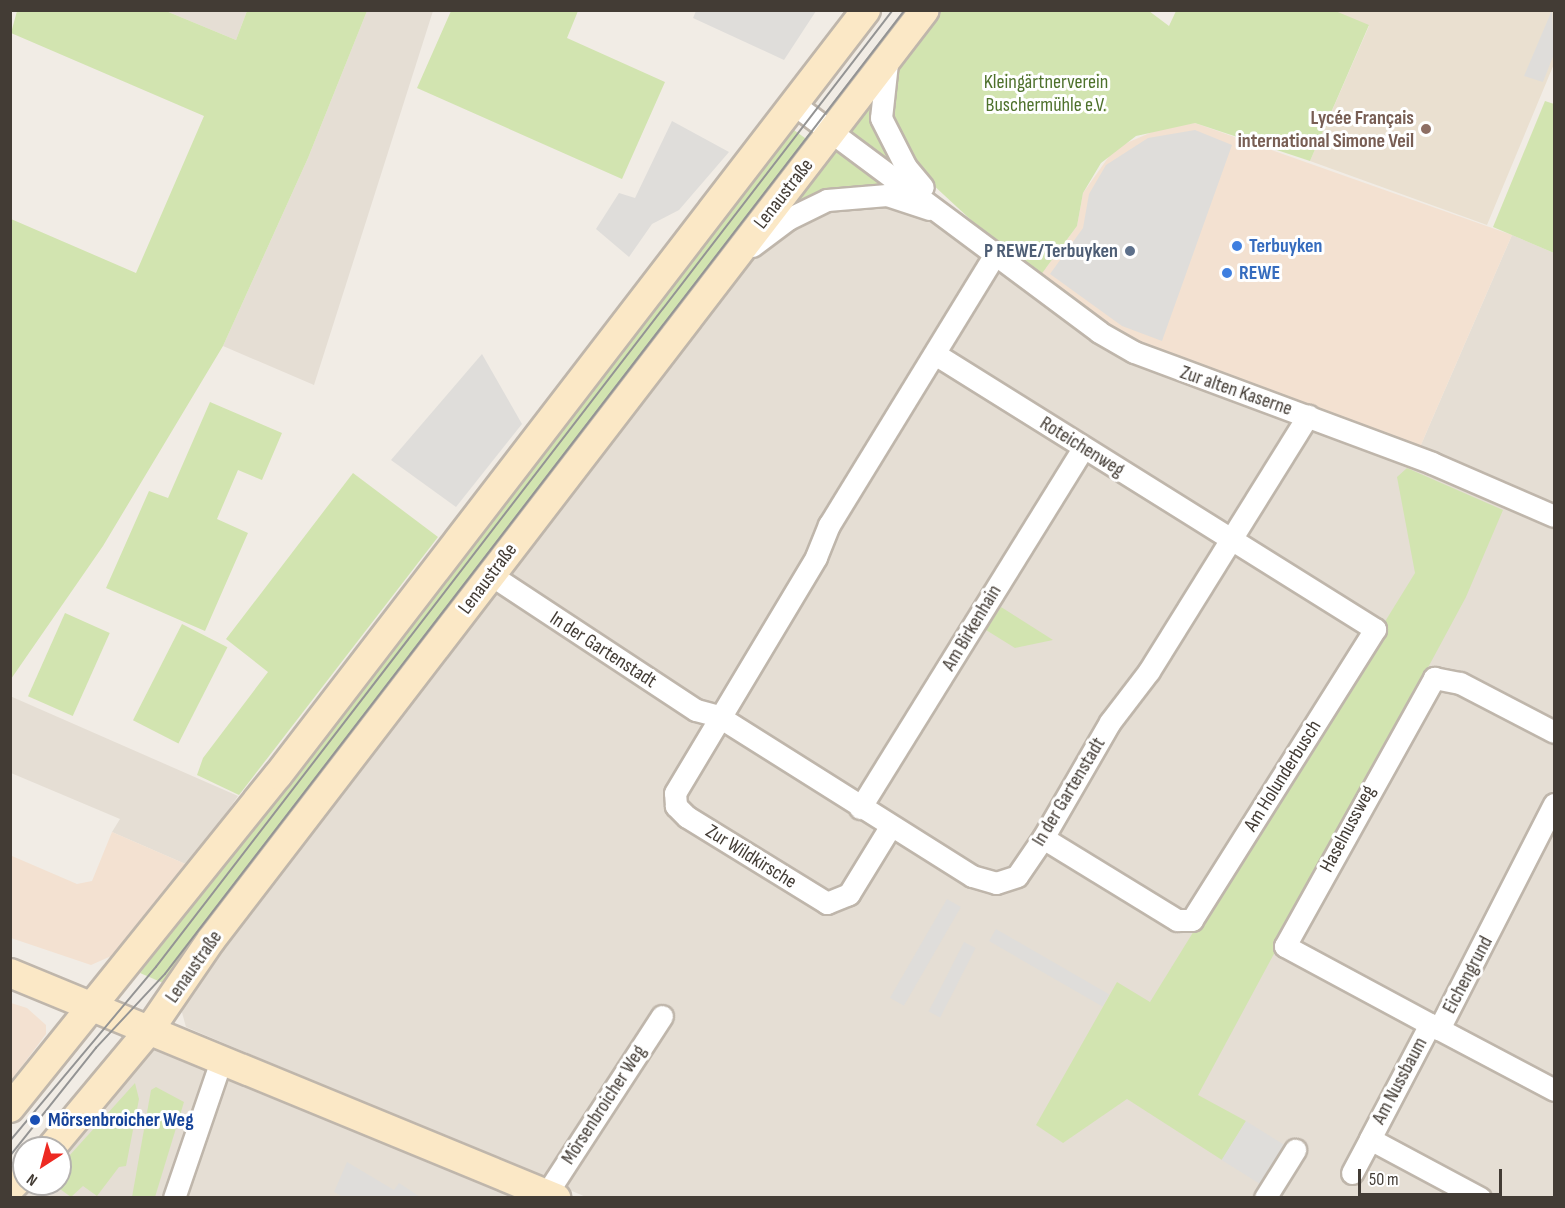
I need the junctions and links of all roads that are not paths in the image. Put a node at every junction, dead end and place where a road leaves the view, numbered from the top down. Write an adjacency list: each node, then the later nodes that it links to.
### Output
1 (866, 10): 4 (main road)
2 (925, 10): 3 (main road, Lenaustraße)
3 (887, 60): 5 (main road, Lenaustraße); 6 (street, Zur alten Kaserne)
4 (795, 105): 5 (street, Zur alten Kaserne); 22 (main road)
5 (832, 133): 6 (street, Zur alten Kaserne); 8 (main road, Lenaustraße)
6 (947, 215): 7 (street, Zur alten Kaserne); 8 (street, Zur alten Kaserne)
7 (995, 254): 9 (street); 10 (street, Zur alten Kaserne)
8 (729, 264): 14 (main road, Lenaustraße)
9 (935, 354): 11 (street, Roteichenweg); 15 (street)
10 (1308, 416): 12 (street, Zur alten Kaserne); 13 (street, In der Gartenstadt)
11 (1083, 448): 13 (street, Roteichenweg); 18 (street, Am Birkenhain)
12 (1554, 516)
13 (1230, 540): 20 (street, In der Gartenstadt); 20 (street, Am Holunderbusch)
14 (491, 575): 15 (street, In der Gartenstadt); 25 (main road, Lenaustraße)
15 (718, 716): 18 (street, In der Gartenstadt); 19 (street, Zur Wildkirsche)
16 (1554, 732): 24 (street, Haselnussweg)
17 (1554, 804): 24 (street, Eichengrund)
18 (860, 808): 19 (street, In der Gartenstadt)
19 (890, 826): 20 (street, In der Gartenstadt)
20 (1044, 838)
21 (10, 973): 22 (main road, Mörsenbroicher Weg)
22 (92, 1004): 25 (main road, Mörsenbroicher Weg); 28 (main road)
23 (662, 1016): 33 (street, Mörsenbroicher Weg)
24 (1435, 1027): 27 (street, Eichengrund); 30 (street, Am Nussbaum)
25 (150, 1029): 26 (main road, Mörsenbroicher Weg); 29 (main road, Lenaustraße)
26 (222, 1058): 33 (main road, Mörsenbroicher Weg); 34 (street)
27 (1554, 1090)
28 (10, 1108)
29 (61, 1136)
30 (1370, 1138): 32 (street, Am Nussbaum); 36 (street, Am Nussbaum)
31 (1295, 1150): 35 (street)
32 (1352, 1173)
33 (552, 1195)
34 (174, 1197)
35 (1264, 1197)
36 (1480, 1197)

